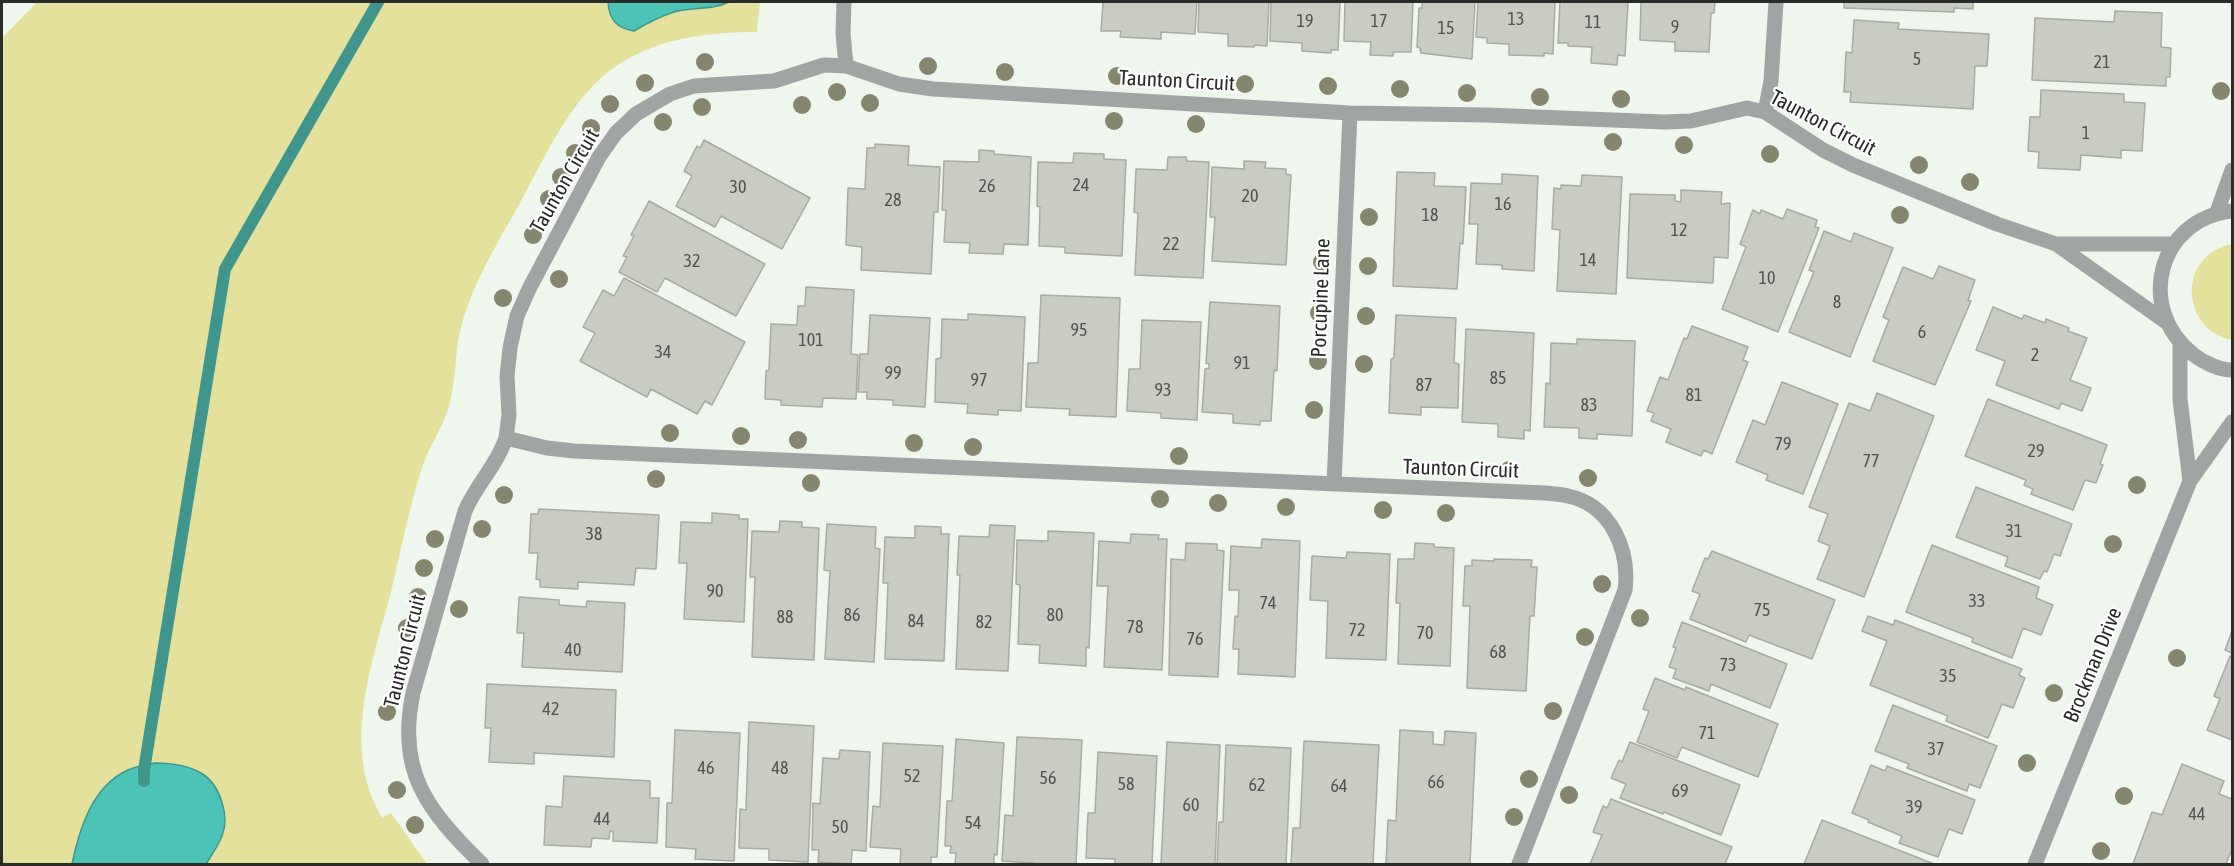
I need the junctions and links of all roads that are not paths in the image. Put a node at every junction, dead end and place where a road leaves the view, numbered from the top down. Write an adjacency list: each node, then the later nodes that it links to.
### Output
1 (844, 2): 3 (street)
2 (1776, 2): 5 (street)
3 (846, 66): 4 (street, Taunton Circuit); 14 (street, Taunton Circuit)
4 (1350, 112): 5 (street, Taunton Circuit); 16 (street, Porcupine Lane)
5 (1765, 112): 8 (street, Taunton Circuit)
6 (2232, 170): 7 (street)
7 (2225, 212): 9 (street)
8 (2056, 244): 9 (street, Taunton Circuit); 10 (street, Taunton Circuit)
9 (2174, 244): 10 (street)
10 (2166, 322): 11 (street)
11 (2180, 345): 12 (street); 15 (street, Brockman Drive)
12 (2232, 370)
13 (2232, 422): 15 (street, Brockman Drive)
14 (506, 438): 16 (street, Taunton Circuit); 17 (street, Taunton Circuit)
15 (2190, 481): 19 (street, Brockman Drive)
16 (1334, 484): 18 (street, Taunton Circuit)
17 (482, 864)
18 (1519, 864)
19 (2036, 864)

